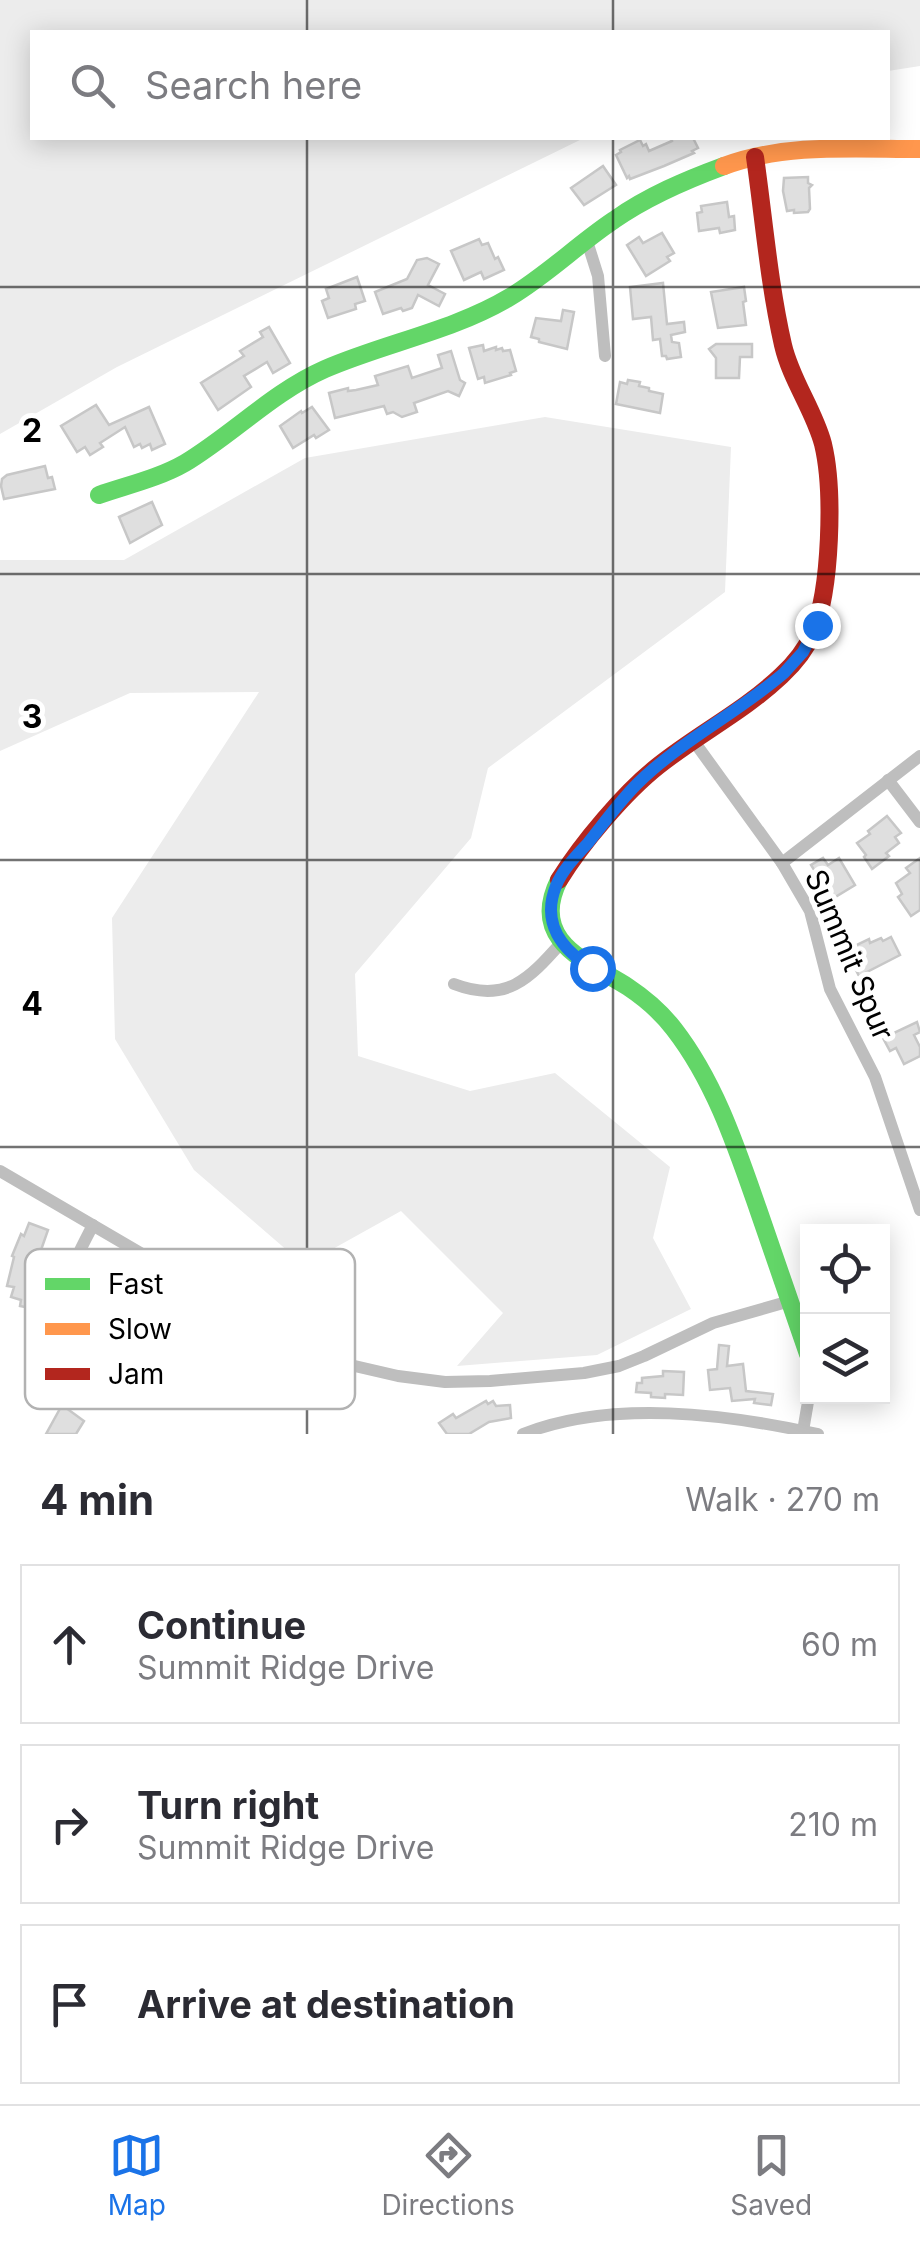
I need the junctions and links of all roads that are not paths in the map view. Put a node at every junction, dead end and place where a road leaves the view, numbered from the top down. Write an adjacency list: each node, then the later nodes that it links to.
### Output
1 (920, 149): 2 (street)
2 (755, 157): 3 (street); 6 (street)
3 (588, 241): 4 (street); 5 (street)
4 (605, 356)
5 (100, 494)
6 (692, 740): 10 (street, Summit Spur); 11 (street)
7 (920, 756): 8 (street)
8 (888, 780): 9 (street); 10 (street)
9 (920, 822)
10 (782, 863): 14 (street, Summit Spur)
11 (560, 942): 12 (street); 18 (street)
12 (454, 984)
13 (0, 1171): 15 (street)
14 (920, 1210)
15 (93, 1225): 16 (street); 17 (street)
16 (82, 1249)
17 (131, 1249)
18 (790, 1301): 19 (street); 20 (street)
19 (800, 1330)
20 (355, 1366)
21 (810, 1404): 22 (street)
22 (811, 1432): 23 (street)
23 (523, 1434)

